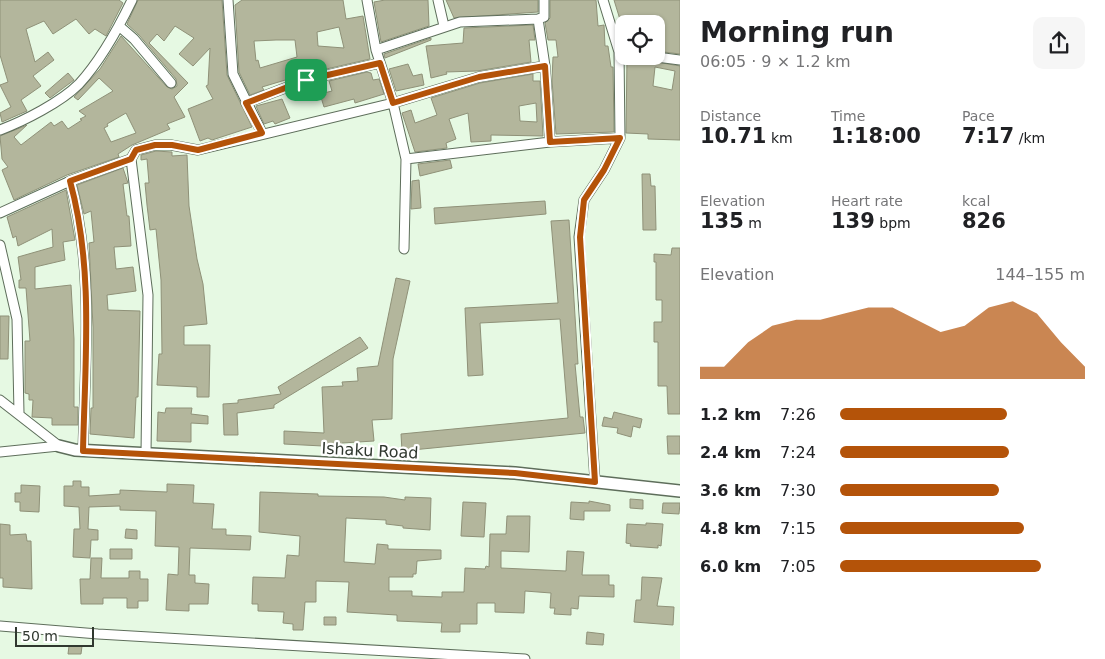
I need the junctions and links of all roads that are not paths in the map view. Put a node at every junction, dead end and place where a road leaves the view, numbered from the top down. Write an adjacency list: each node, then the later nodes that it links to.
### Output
1 (132, 0): 8 (street)
2 (228, 0): 18 (street)
3 (367, 0): 11 (street)
4 (438, 0): 9 (street)
5 (544, 0): 7 (street)
6 (603, 0): 10 (street)
7 (538, 19): 9 (street); 16 (street)
8 (119, 26): 17 (street); 20 (street)
9 (444, 26): 11 (street)
10 (615, 34)
11 (376, 50): 14 (street)
12 (665, 58): 13 (street)
13 (680, 60)
14 (380, 63): 18 (street); 19 (street)
15 (621, 65): 22 (street)
16 (545, 66): 19 (street); 23 (street)
17 (171, 83)
18 (246, 103): 21 (street)
19 (393, 103): 21 (street); 25 (street)
20 (0, 130)
21 (262, 133): 24 (street)
22 (620, 138): 23 (street); 36 (street)
23 (550, 142): 25 (street)
24 (131, 159): 26 (street); 35 (street)
25 (406, 159): 29 (street)
26 (70, 181): 27 (street); 33 (street)
27 (0, 213)
28 (0, 245): 31 (street)
29 (404, 249)
30 (0, 400): 31 (street)
31 (19, 413): 32 (street)
32 (59, 446): 33 (street, Ishaku Road); 34 (street)
33 (83, 451): 35 (street, Ishaku Road)
34 (0, 452)
35 (146, 454): 36 (street, Ishaku Road)
36 (595, 482): 37 (street, Ishaku Road)
37 (680, 490)
38 (0, 626): 39 (street)
39 (356, 648): 40 (street); 41 (street)
40 (355, 659)
41 (525, 659)

